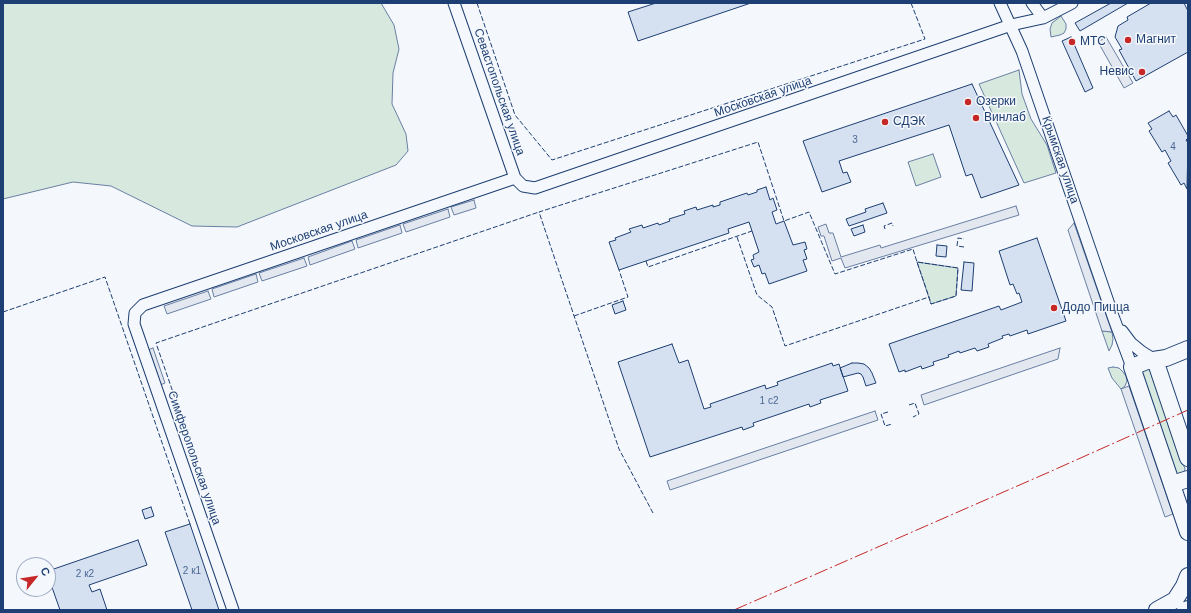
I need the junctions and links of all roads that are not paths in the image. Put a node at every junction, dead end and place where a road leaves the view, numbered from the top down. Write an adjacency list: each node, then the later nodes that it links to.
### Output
1 (454, 3): 7 (street, Севастопольская улица)
2 (1000, 3): 6 (street, Крымская улица)
3 (1032, 3): 5 (street)
4 (1072, 3): 5 (street)
5 (1043, 18): 6 (street, Московская улица)
6 (1011, 25): 8 (street, Московская улица); 10 (street, Крымская улица)
7 (514, 178): 8 (street, Севастопольская улица); 9 (street, Московская улица)
8 (523, 186)
9 (135, 313): 19 (street, Симферопольская улица)
10 (1114, 319): 12 (street, Крымская улица); 13 (street, Крымская улица)
11 (1188, 349): 12 (street)
12 (1155, 360): 13 (street); 14 (street)
13 (1132, 367): 16 (street, Крымская улица)
14 (1188, 458)
15 (1188, 479): 16 (street)
16 (1172, 484): 17 (street, Крымская улица)
17 (1188, 532)
18 (1188, 576): 20 (street)
19 (233, 610)
20 (1157, 610)

